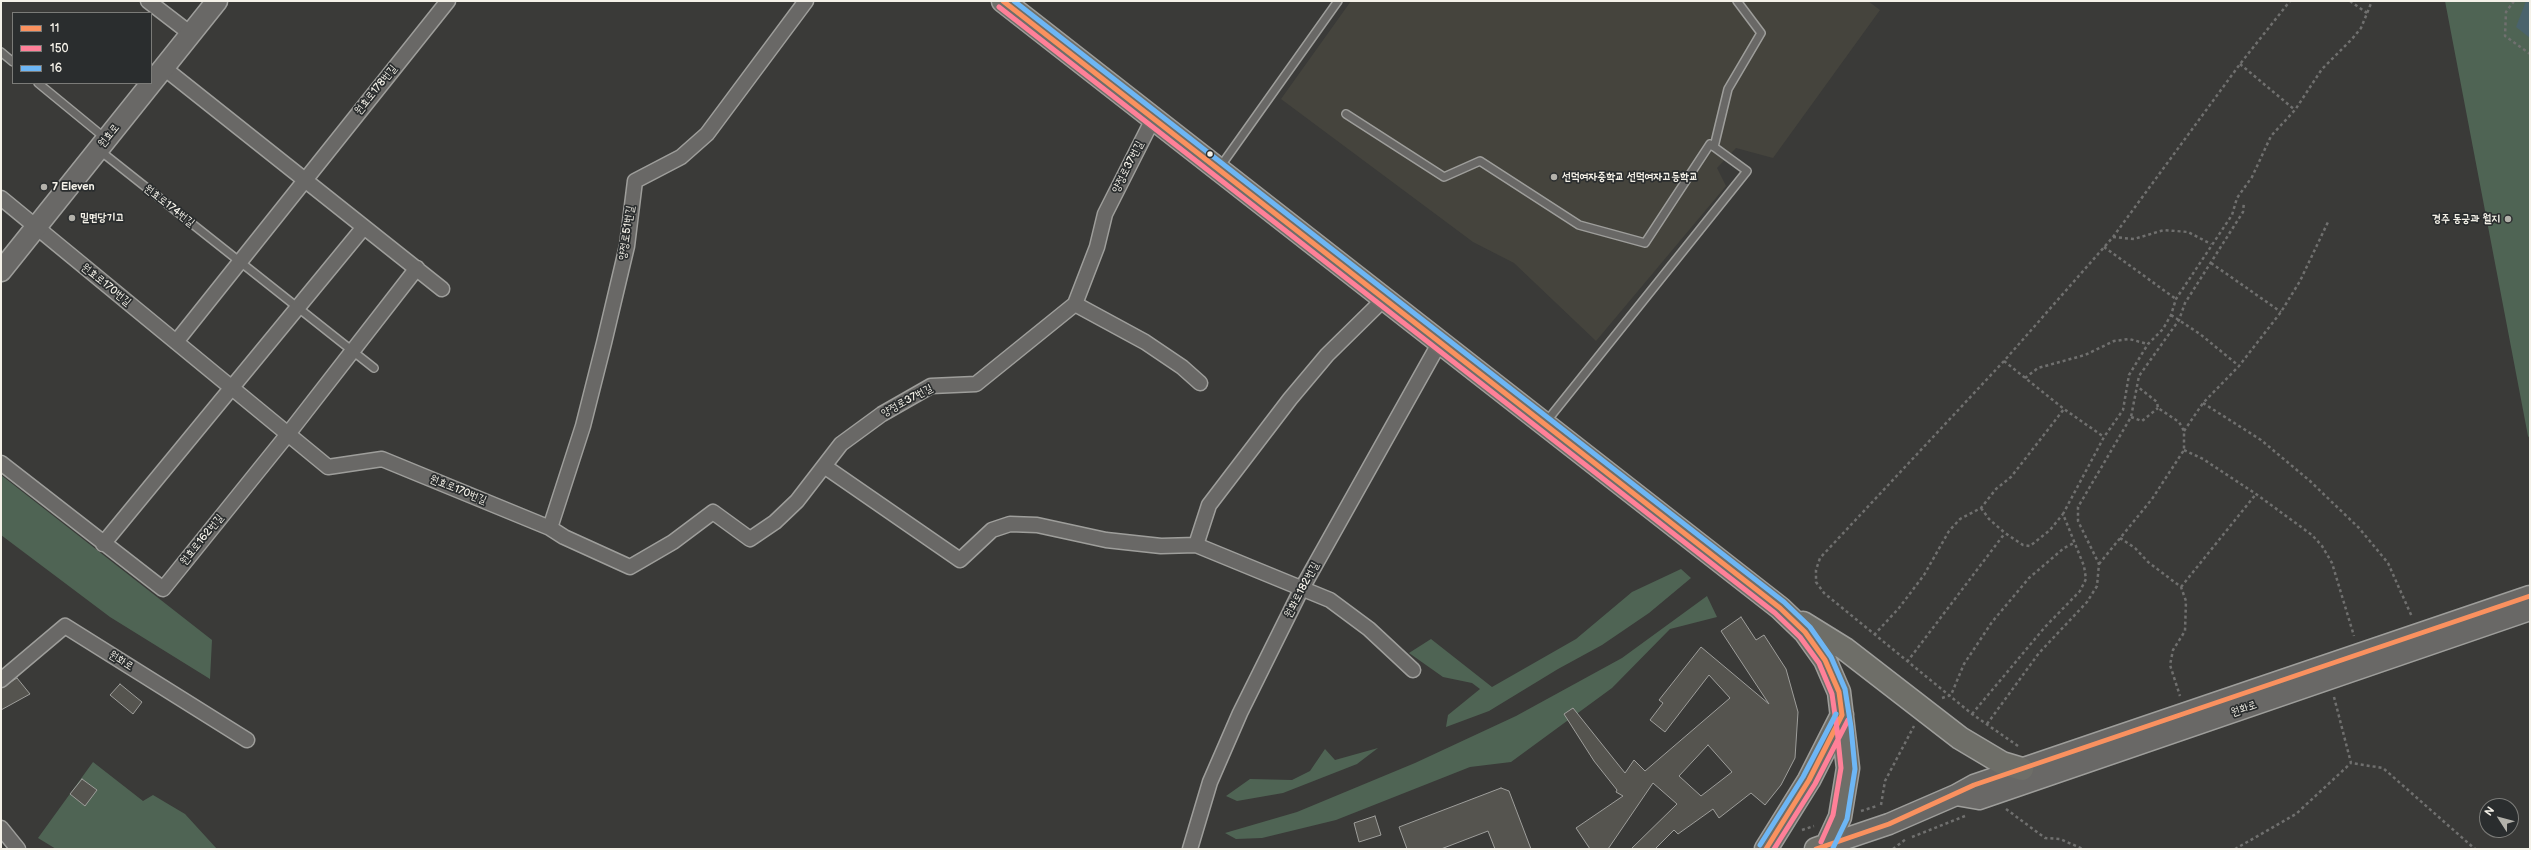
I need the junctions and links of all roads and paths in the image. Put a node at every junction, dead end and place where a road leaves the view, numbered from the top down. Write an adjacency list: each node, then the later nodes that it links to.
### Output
1 (148, 1): 13 (street)
2 (217, 1): 13 (street, 원효로)
3 (448, 1): 28 (street, 원효로178번길)
4 (806, 1): 74 (street, 양정로51번길)
5 (1003, 1): 24 (main road)
6 (1338, 1): 27 (lane)
7 (1737, 1): 26 (lane)
8 (2290, 1): 17 (path)
9 (2350, 1): 12 (path)
10 (2372, 1): 12 (path)
11 (2514, 1): 15 (path)
12 (2367, 13): 22 (path)
13 (191, 34): 18 (street, 원효로)
14 (1, 52): 16 (lane)
15 (2530, 54)
16 (12, 61)
17 (2240, 64): 22 (path); 34 (path)
18 (164, 68): 19 (street, 원효로); 28 (street)
19 (152, 83)
20 (39, 84): 25 (lane, 원효로174번길)
21 (151, 84): 25 (street, 원효로)
22 (2295, 110): 35 (path)
23 (1346, 114): 26 (lane)
24 (1154, 116): 27 (main road); 44 (street, 양정로37번길)
25 (103, 144): 33 (street, 원효로); 37 (lane, 원효로174번길)
26 (1714, 147): 64 (lane)
27 (1219, 168): 42 (main road)
28 (305, 179): 32 (street); 37 (street)
29 (1, 198): 33 (street, 원효로170번길)
30 (2244, 202): 38 (path)
31 (2328, 222): 46 (path)
32 (364, 226): 39 (street); 45 (street)
33 (36, 228): 40 (street, 원효로); 49 (street, 원효로170번길)
34 (2113, 237): 35 (path); 36 (path)
35 (2211, 244): 43 (path)
36 (2104, 247): 43 (path); 53 (path)
37 (240, 262): 45 (lane, 원효로174번길); 49 (street)
38 (2211, 263): 46 (path); 48 (path)
39 (417, 268): 41 (street); 52 (street)
40 (1, 271)
41 (442, 289)
42 (1384, 299): 50 (main road); 79 (street)
43 (2176, 299): 47 (path)
44 (1076, 304): 57 (street); 70 (street, 양정로37번길)
45 (298, 308): 52 (lane, 원효로174번길); 59 (street)
46 (2280, 312): 54 (path)
47 (2171, 315): 48 (path); 51 (path)
48 (2179, 320): 54 (path); 58 (path)
49 (176, 342): 59 (street, 원효로170번길)
50 (1440, 342): 64 (main road); 83 (street, 원화로182번길)
51 (2148, 344): 56 (path); 67 (path)
52 (353, 351): 55 (lane, 원효로174번길); 66 (street)
53 (2004, 361): 56 (path); 88 (path)
54 (2239, 366): 60 (path)
55 (374, 368)
56 (2025, 378): 62 (path)
57 (1200, 383)
58 (2138, 387): 61 (path); 63 (path)
59 (233, 388): 66 (street, 원효로170번길); 78 (street)
60 (2203, 403): 65 (path); 87 (path)
61 (2158, 408): 63 (path); 65 (path)
62 (2064, 409): 67 (path); 72 (path)
63 (2131, 417): 80 (path)
64 (1544, 424): 85 (main road)
65 (2184, 431): 68 (path)
66 (288, 434): 74 (street, 원효로170번길); 78 (street, 원효로162번길)
67 (2104, 437): 73 (path)
68 (2184, 450): 71 (path); 76 (path)
69 (1, 463): 78 (street, 원효로162번길)
70 (824, 466): 79 (street); 81 (street, 양정로37번길)
71 (2256, 494): 82 (path); 89 (path)
72 (1981, 508): 75 (path); 88 (path)
73 (2063, 514): 75 (path); 77 (path)
74 (550, 528): 81 (street, 원효로170번길)
75 (2004, 532): 90 (path)
76 (2120, 538): 80 (path); 82 (path)
77 (2074, 542): 94 (path); 97 (path)
78 (103, 544)
79 (1196, 545): 83 (street)
80 (2099, 564): 99 (path)
81 (630, 567)
82 (2181, 587): 95 (path)
83 (1301, 590): 91 (street); 109 (street, 원화로182번길)
84 (2530, 596): 101 (street, 원화로)
85 (1780, 608): 96 (main road); 98 (main road)
86 (2530, 610): 103 (street, 원화로)
87 (2412, 618)
88 (1874, 635): 90 (path)
89 (2354, 638)
90 (1907, 662): 94 (path)
91 (1413, 670)
92 (1, 680): 100 (street, 원화로)
93 (2334, 694): 102 (path)
94 (1950, 695): 96 (path); 97 (path)
95 (2181, 699)
96 (1926, 710): 101 (main road); 104 (path)
97 (1972, 714): 99 (path)
98 (1842, 715): 107 (main road); 110 (main road)
99 (1987, 724): 101 (path)
100 (247, 740)
101 (2022, 759): 103 (street, 원화로)
102 (2351, 763): 112 (path); 113 (path)
103 (1956, 795): 107 (street, 원화로)
104 (1881, 804)
105 (2004, 808): 111 (path)
106 (1, 828): 108 (street)
107 (1823, 848)
108 (18, 849)
109 (1190, 849)
110 (1766, 849)
111 (2083, 849)
112 (2235, 849)
113 (2475, 849)

